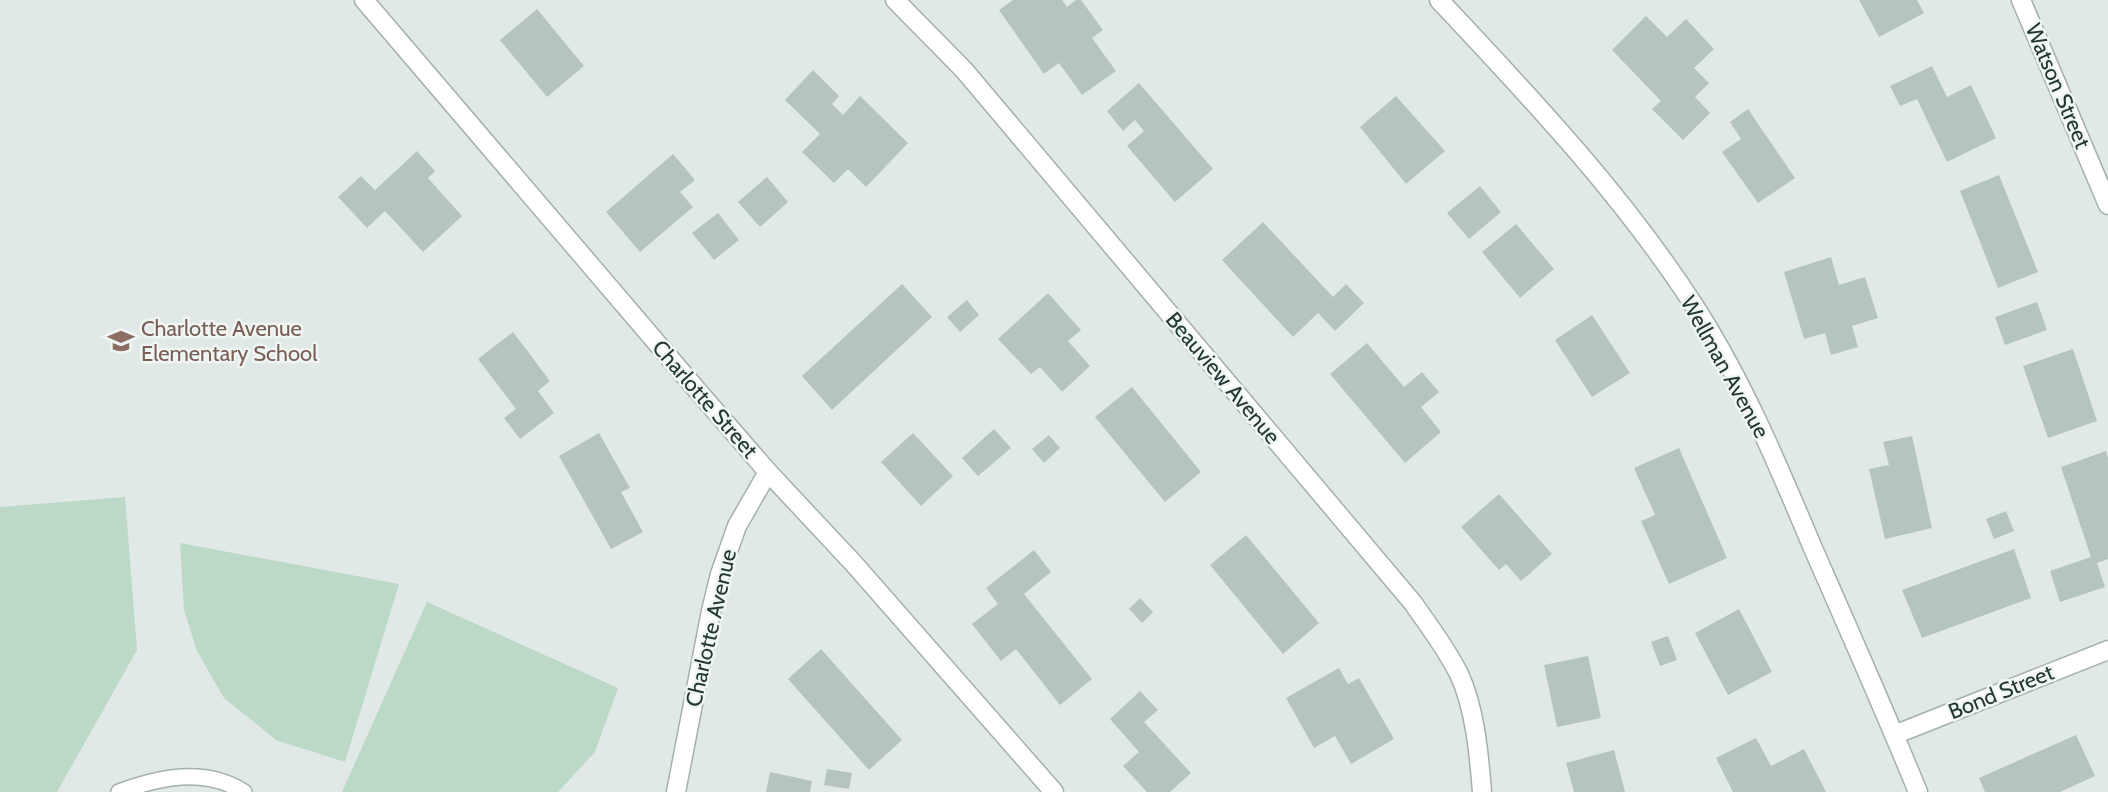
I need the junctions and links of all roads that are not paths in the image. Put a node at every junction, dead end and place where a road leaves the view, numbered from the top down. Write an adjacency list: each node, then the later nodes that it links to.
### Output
1 (364, 0): 6 (street, Charlotte Street)
2 (895, 0): 13 (street, Beauview Avenue)
3 (1439, 0): 8 (street, Wellman Avenue)
4 (2021, 0): 5 (street, Watson Street)
5 (2108, 205)
6 (768, 472): 11 (street, Charlotte Avenue); 12 (street, Charlotte Street)
7 (2108, 650): 8 (street, Bond Street)
8 (1894, 735): 14 (street, Wellman Avenue)
9 (119, 792): 10 (lane)
10 (244, 792)
11 (676, 792)
12 (1054, 792)
13 (1482, 792)
14 (1918, 792)

